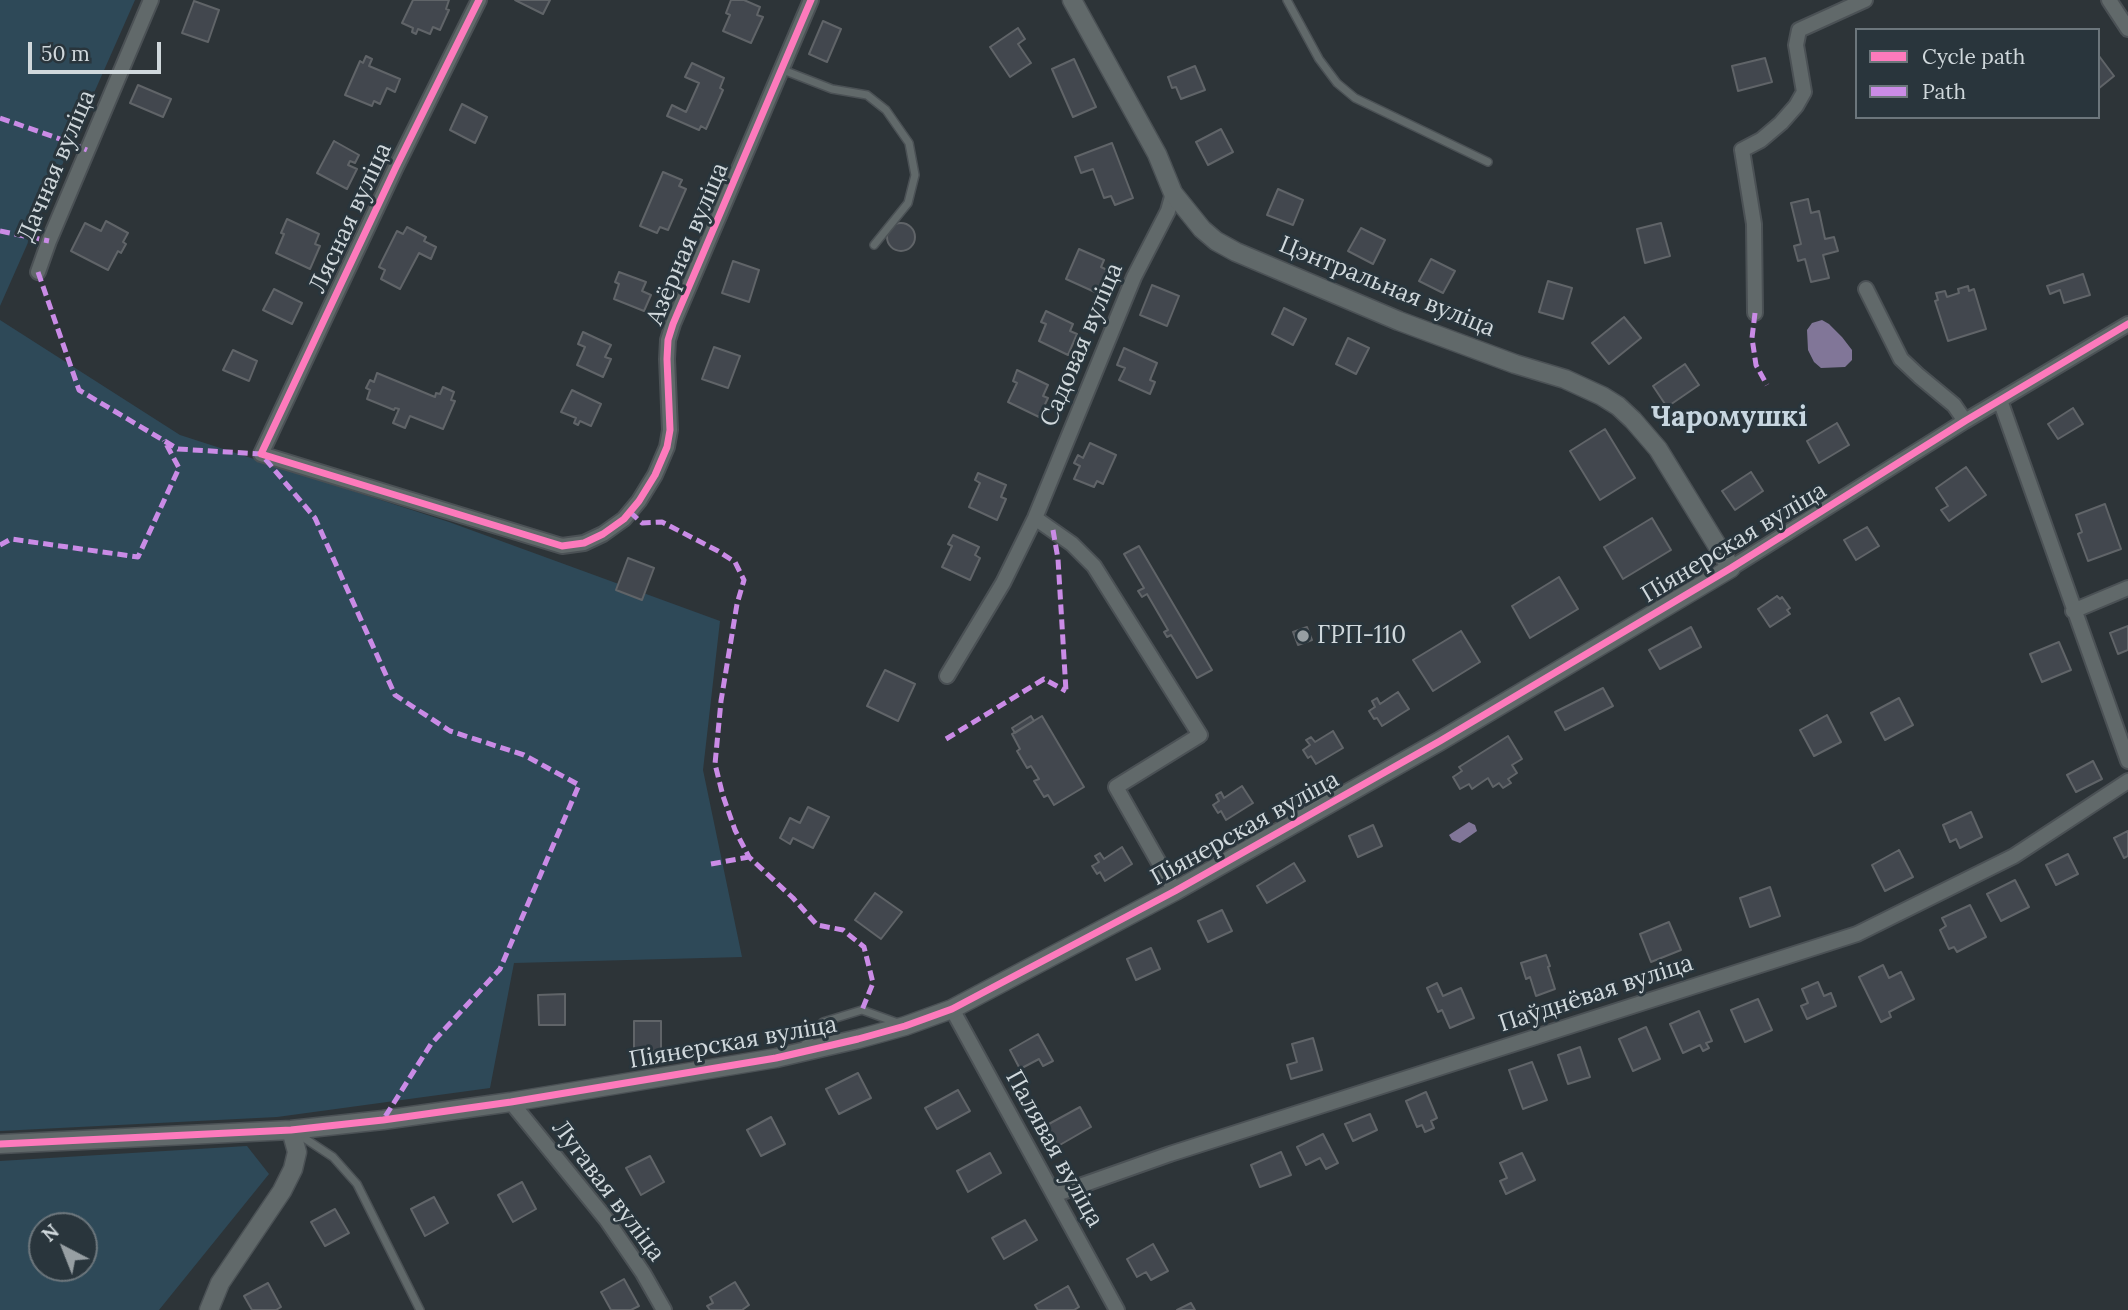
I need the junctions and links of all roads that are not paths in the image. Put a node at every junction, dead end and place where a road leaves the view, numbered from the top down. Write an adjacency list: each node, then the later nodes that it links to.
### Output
1 (151, 0): 13 (street, Дачная вуліца)
2 (479, 0): 20 (street, Лясная вуліца)
3 (811, 0): 9 (street, Азёрная вуліца)
4 (1072, 0): 11 (street, Цэнтральная вуліца)
5 (1287, 0): 10 (lane)
6 (1865, 0): 15 (street)
7 (2109, 0): 8 (street)
8 (2128, 29)
9 (783, 70): 12 (lane); 20 (street, Азёрная вуліца)
10 (1488, 162)
11 (1173, 192): 19 (street, Садовая вуліца); 21 (street, Цэнтральная вуліца)
12 (874, 245)
13 (38, 272)
14 (1866, 289): 18 (street)
15 (1755, 313)
16 (2128, 324): 17 (street, Піянерская вуліца)
17 (2000, 400): 18 (street, Піянерская вуліца); 23 (street)
18 (1965, 421): 21 (street, Піянерская вуліца)
19 (1035, 518): 24 (street, Садовая вуліца); 27 (street)
20 (562, 547)
21 (1731, 568): 27 (street, Піянерская вуліца)
22 (2128, 588): 23 (street)
23 (2073, 611): 25 (street)
24 (947, 676)
25 (2128, 761)
26 (2128, 781): 34 (street, Паўднёвая вуліца)
27 (1175, 891): 28 (street, Піянерская вуліца)
28 (952, 1009): 29 (street, Піянерская вуліца); 34 (street, Палявая вуліца)
29 (905, 1026): 30 (street, Піянерская вуліца); 30 (lane)
30 (798, 1053): 31 (street, Піянерская вуліца)
31 (510, 1102): 32 (street, Піянерская вуліца); 37 (street, Лугавая вуліца)
32 (291, 1130): 33 (street, Піянерская вуліца); 35 (street); 36 (lane)
33 (0, 1144)
34 (1054, 1195): 38 (street, Палявая вуліца)
35 (209, 1310)
36 (419, 1310)
37 (664, 1310)
38 (1117, 1310)

